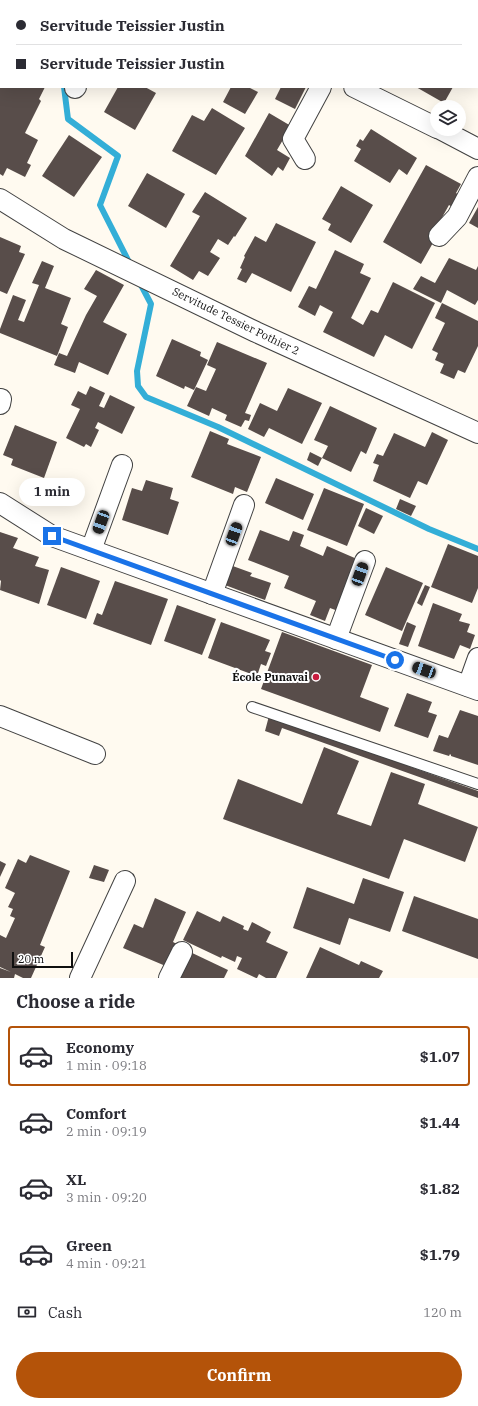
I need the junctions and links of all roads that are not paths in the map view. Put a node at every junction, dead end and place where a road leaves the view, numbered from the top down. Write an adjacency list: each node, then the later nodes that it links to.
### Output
1 (320, 88): 6 (street)
2 (364, 89): 3 (street)
3 (430, 124)
4 (453, 136): 5 (street)
5 (478, 149)
6 (305, 159)
7 (478, 177): 9 (street)
8 (0, 199): 10 (street, Servitude Tessier Pothier 2)
9 (439, 236)
10 (478, 433)
11 (122, 465): 14 (street)
12 (0, 503): 14 (street)
13 (244, 505): 16 (street)
14 (91, 550): 16 (street)
15 (365, 561): 17 (street)
16 (212, 594): 17 (street)
17 (336, 639): 19 (street)
18 (478, 658): 19 (street)
19 (473, 688)
20 (252, 707): 23 (lane)
21 (0, 716): 22 (street)
22 (95, 754)
23 (478, 784)
24 (125, 881): 26 (street)
25 (182, 952): 27 (street)
26 (80, 978)
27 (169, 978)

